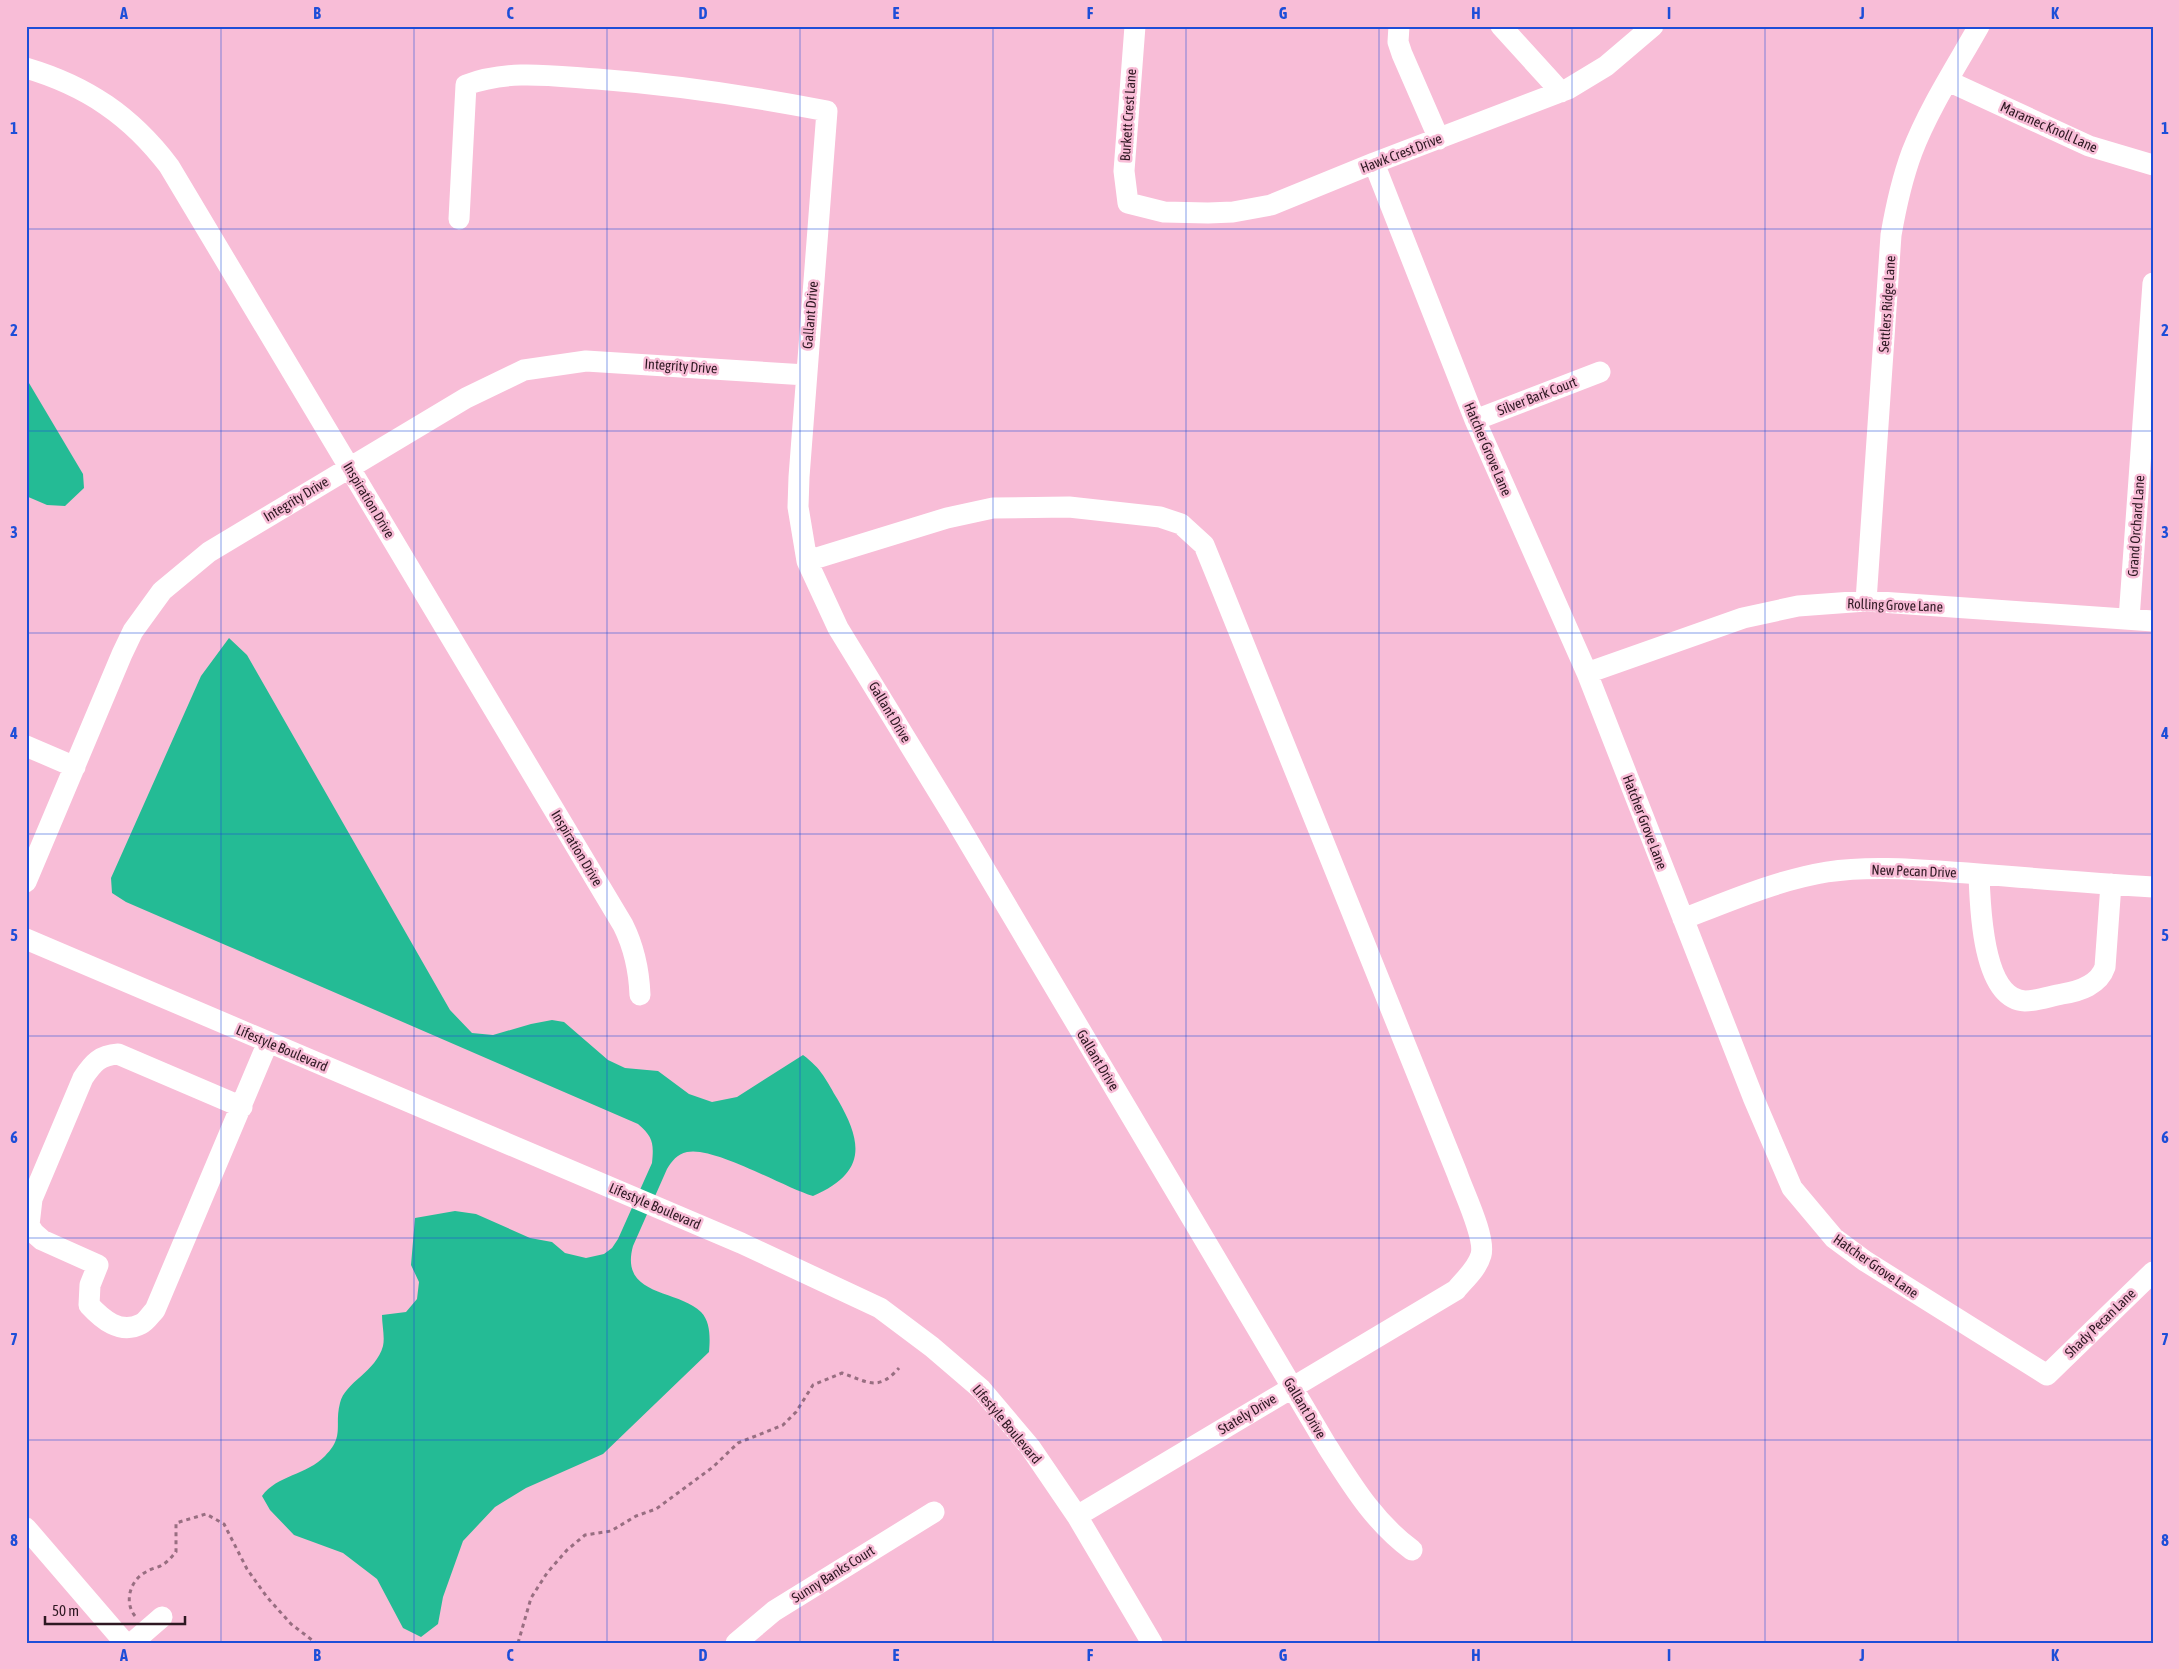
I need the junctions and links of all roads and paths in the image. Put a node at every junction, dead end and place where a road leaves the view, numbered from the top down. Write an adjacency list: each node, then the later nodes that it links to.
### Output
1 (1135, 26): 12 (street, Burkett Crest Lane)
2 (1399, 26): 9 (street)
3 (1501, 26): 8 (street)
4 (1653, 26): 8 (street, Hawk Crest Drive)
5 (1979, 26): 7 (street, Settlers Ridge Lane)
6 (26, 68): 18 (street, Inspiration Drive)
7 (1948, 81): 11 (street, Maramec Knoll Lane); 20 (street, Settlers Ridge Lane)
8 (1562, 92): 9 (street, Hawk Crest Drive)
9 (1439, 139): 10 (street, Hawk Crest Drive)
10 (1374, 163): 12 (street, Hawk Crest Drive); 17 (street, Hatcher Grove Lane)
11 (2153, 165)
12 (1128, 203)
13 (459, 219): 16 (street, Gallant Drive)
14 (2153, 283): 21 (street, Grand Orchard Lane)
15 (1600, 372): 17 (street, Silver Bark Court)
16 (806, 375): 18 (street, Integrity Drive); 19 (street, Gallant Drive)
17 (1475, 420): 23 (street, Hatcher Grove Lane)
18 (349, 467): 25 (street, Integrity Drive); 32 (street, Inspiration Drive)
19 (807, 561): 38 (street, Gallant Drive); 38 (street, Stately Drive)
20 (1866, 601): 21 (street, Rolling Grove Lane); 23 (street, Rolling Grove Lane)
21 (2129, 619): 22 (street, Rolling Grove Lane)
22 (2153, 621)
23 (1587, 673): 30 (street, Hatcher Grove Lane)
24 (26, 746): 25 (street)
25 (75, 767): 27 (street, Integrity Drive)
26 (1979, 874): 28 (street, New Pecan Drive); 28 (street); 30 (street, New Pecan Drive)
27 (26, 882)
28 (2111, 884): 29 (street, New Pecan Drive)
29 (2153, 887)
30 (1683, 919): 37 (street, Hatcher Grove Lane)
31 (26, 938): 33 (street, Lifestyle Boulevard)
32 (640, 994)
33 (268, 1042): 34 (street); 40 (street, Lifestyle Boulevard)
34 (242, 1107): 34 (street)
35 (2153, 1272): 37 (street, Shady Pecan Lane)
36 (898, 1368): 46 (path)
37 (2047, 1375)
38 (1292, 1387): 40 (street, Stately Drive); 42 (street, Gallant Drive)
39 (934, 1512): 47 (street, Sunny Banks Court)
40 (1077, 1516): 48 (street, Lifestyle Boulevard)
41 (26, 1528): 44 (street)
42 (1412, 1550)
43 (147, 1630): 45 (path)
44 (125, 1643)
45 (316, 1643)
46 (518, 1643)
47 (736, 1643)
48 (1152, 1643)

